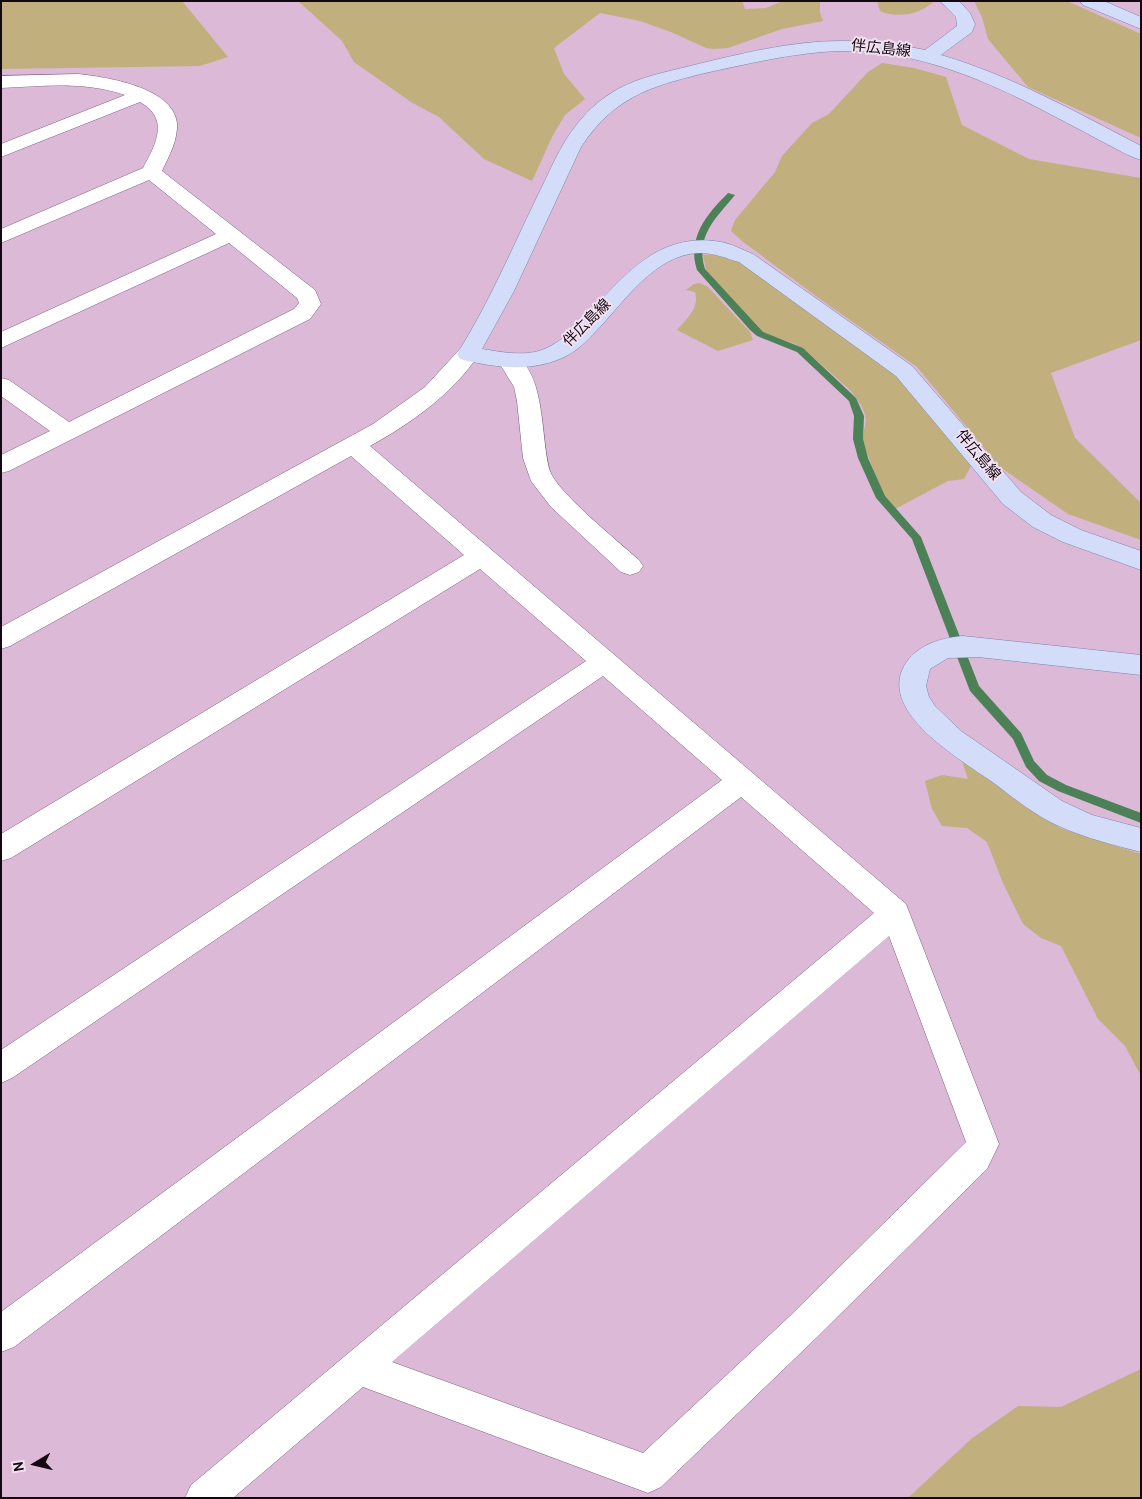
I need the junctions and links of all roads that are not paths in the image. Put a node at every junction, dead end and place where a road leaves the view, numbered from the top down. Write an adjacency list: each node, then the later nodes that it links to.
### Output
1 (949, 1): 4 (main road, 伴広島線)
2 (1089, 1): 3 (main road)
3 (1141, 24)
4 (929, 56): 8 (main road, 伴広島線); 13 (main road, 伴広島線)
5 (1, 82): 6 (street)
6 (141, 95): 7 (street); 9 (street)
7 (1, 151)
8 (1141, 154)
9 (151, 172): 10 (street); 11 (street)
10 (230, 235): 12 (street); 16 (street)
11 (1, 236)
12 (1, 342)
13 (468, 354): 14 (main road, 伴広島線); 17 (street)
14 (509, 361): 20 (main road, 伴広島線); 21 (street)
15 (1, 384): 16 (street)
16 (66, 431): 18 (street)
17 (353, 445): 19 (street); 22 (street)
18 (1, 465)
19 (481, 556): 23 (street); 27 (street)
20 (1141, 560)
21 (630, 566)
22 (2, 637)
23 (604, 662): 25 (street); 29 (street)
24 (1141, 665): 26 (main road)
25 (742, 781): 28 (street); 30 (street)
26 (1141, 840)
27 (1, 849)
28 (895, 912): 31 (street); 31 (street)
29 (1, 1068)
30 (1, 1334)
31 (357, 1367): 32 (street)
32 (204, 1498)

